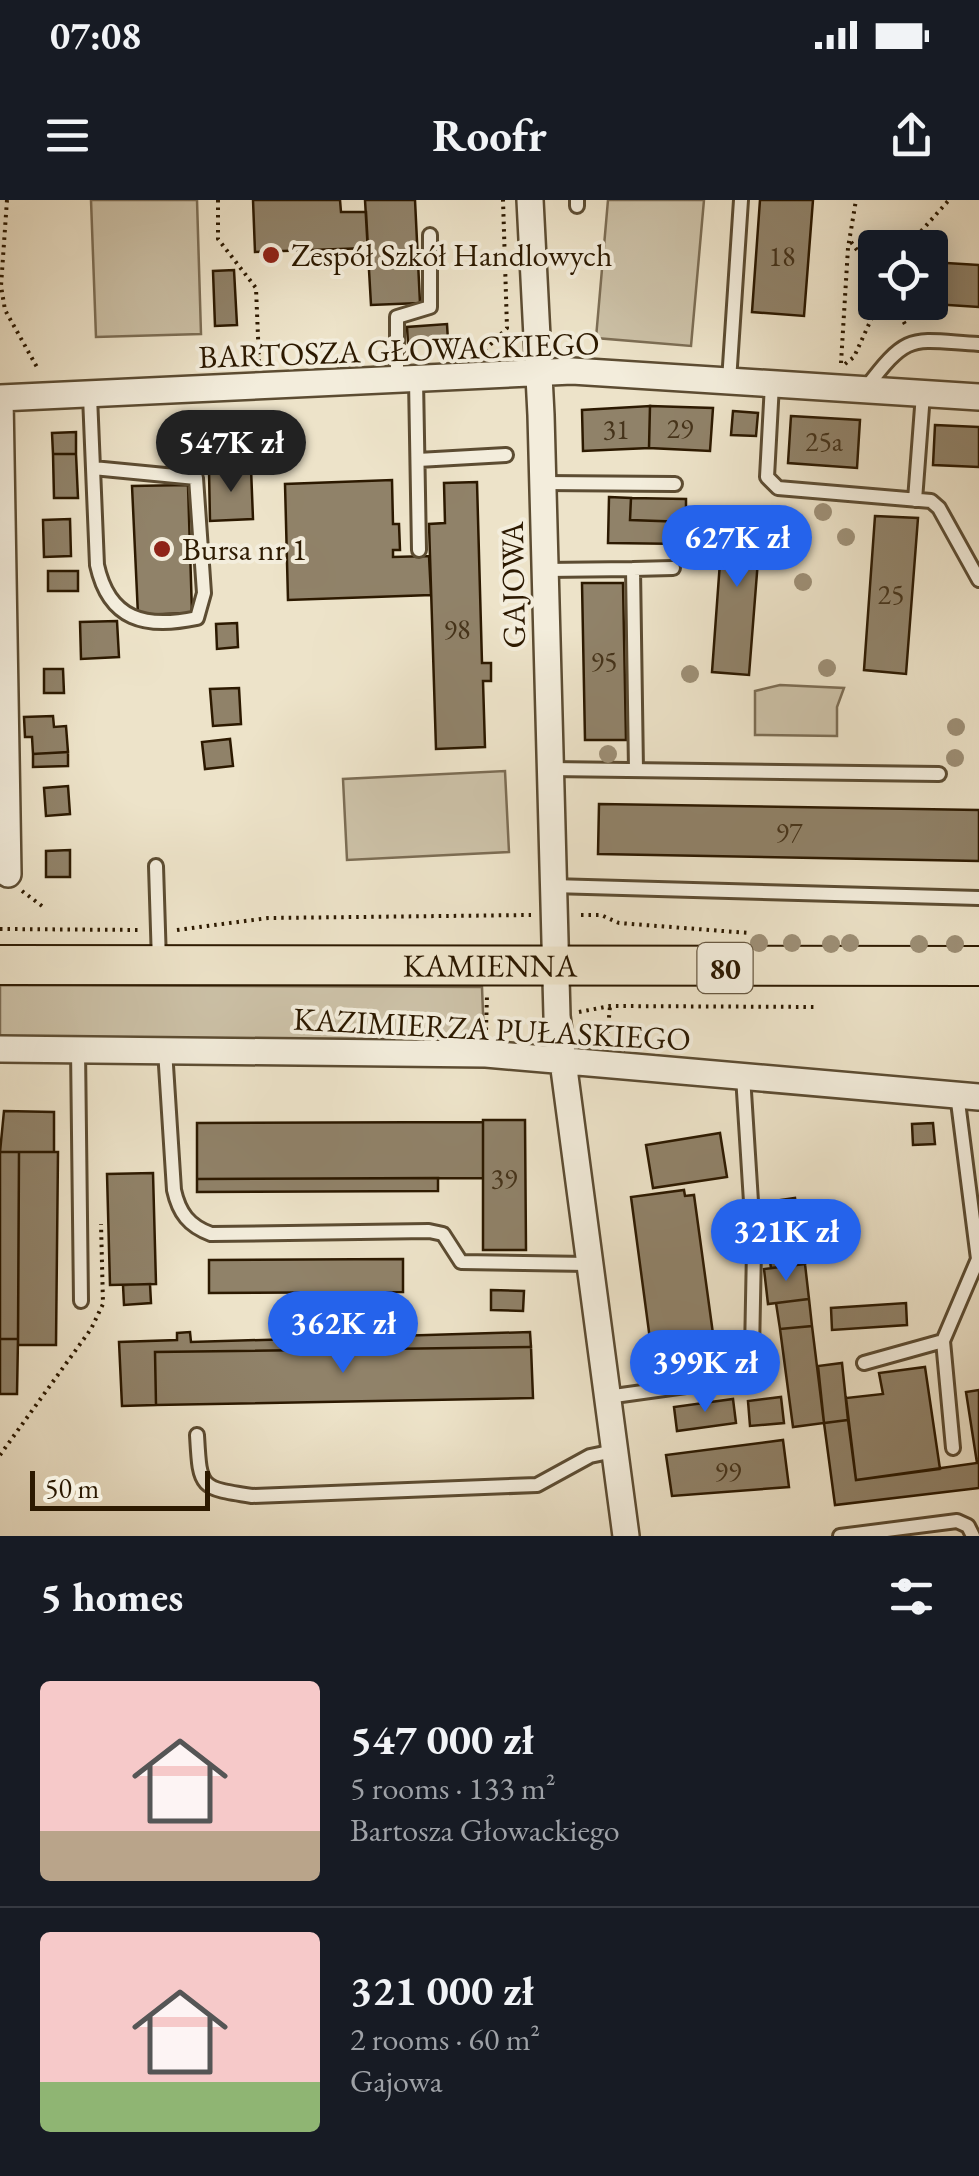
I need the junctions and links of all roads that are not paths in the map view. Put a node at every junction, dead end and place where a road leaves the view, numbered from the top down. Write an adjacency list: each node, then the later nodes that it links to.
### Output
1 (530, 200): 5 (street, GAJOWA)
2 (740, 200): 7 (lane)
3 (430, 235): 6 (lane)
4 (979, 344): 9 (lane)
5 (539, 373): 6 (street, BARTOSZA GŁOWACKIEGO); 7 (street, BARTOSZA GŁOWACKIEGO); 17 (street, GAJOWA)
6 (407, 381): 11 (street, BARTOSZA GŁOWACKIEGO); 15 (lane)
7 (729, 381): 8 (street, BARTOSZA GŁOWACKIEGO)
8 (772, 384): 9 (street, BARTOSZA GŁOWACKIEGO); 19 (lane)
9 (864, 390): 10 (street, BARTOSZA GŁOWACKIEGO)
10 (923, 394): 12 (street, BARTOSZA GŁOWACKIEGO); 19 (lane)
11 (90, 396): 13 (street, BARTOSZA GŁOWACKIEGO); 16 (lane)
12 (979, 397)
13 (0, 398): 28 (street)
14 (506, 456): 15 (lane)
15 (418, 460): 20 (lane)
16 (93, 468): 16 (lane)
17 (543, 482): 18 (lane); 23 (street, GAJOWA)
18 (675, 484)
19 (914, 500): 24 (lane)
20 (419, 550)
21 (673, 568): 22 (lane)
22 (633, 569): 23 (lane); 26 (lane)
23 (545, 570): 25 (street, GAJOWA)
24 (979, 580)
25 (550, 769): 26 (lane); 31 (street, GAJOWA)
26 (636, 770): 27 (lane)
27 (939, 774)
28 (3, 804): 30 (street)
29 (156, 866): 33 (lane)
30 (8, 874)
31 (552, 886): 32 (lane); 36 (street, GAJOWA)
32 (979, 898)
33 (159, 947): 34 (main road, KAMIENNA / 80); 36 (main road, KAMIENNA / 80)
34 (0, 965)
35 (979, 966): 36 (main road, KAMIENNA / 80)
36 (553, 968): 40 (street, GAJOWA)
37 (165, 1048): 39 (street, KAZIMIERZA PUŁASKIEGO); 40 (street, KAZIMIERZA PUŁASKIEGO); 43 (lane)
38 (0, 1049): 39 (street, KAZIMIERZA PUŁASKIEGO)
39 (78, 1049): 44 (lane)
40 (561, 1060): 41 (street, KAZIMIERZA PUŁASKIEGO); 43 (street)
41 (743, 1076): 42 (street, KAZIMIERZA PUŁASKIEGO); 47 (lane)
42 (968, 1095): 45 (lane)
43 (588, 1264): 47 (street)
44 (81, 1301)
45 (944, 1342): 46 (lane); 49 (lane)
46 (864, 1363)
47 (607, 1397): 50 (street)
48 (197, 1435): 50 (lane)
49 (953, 1448)
50 (614, 1451): 51 (street)
51 (626, 1536)
52 (840, 1536): 53 (lane)
53 (972, 1536)

